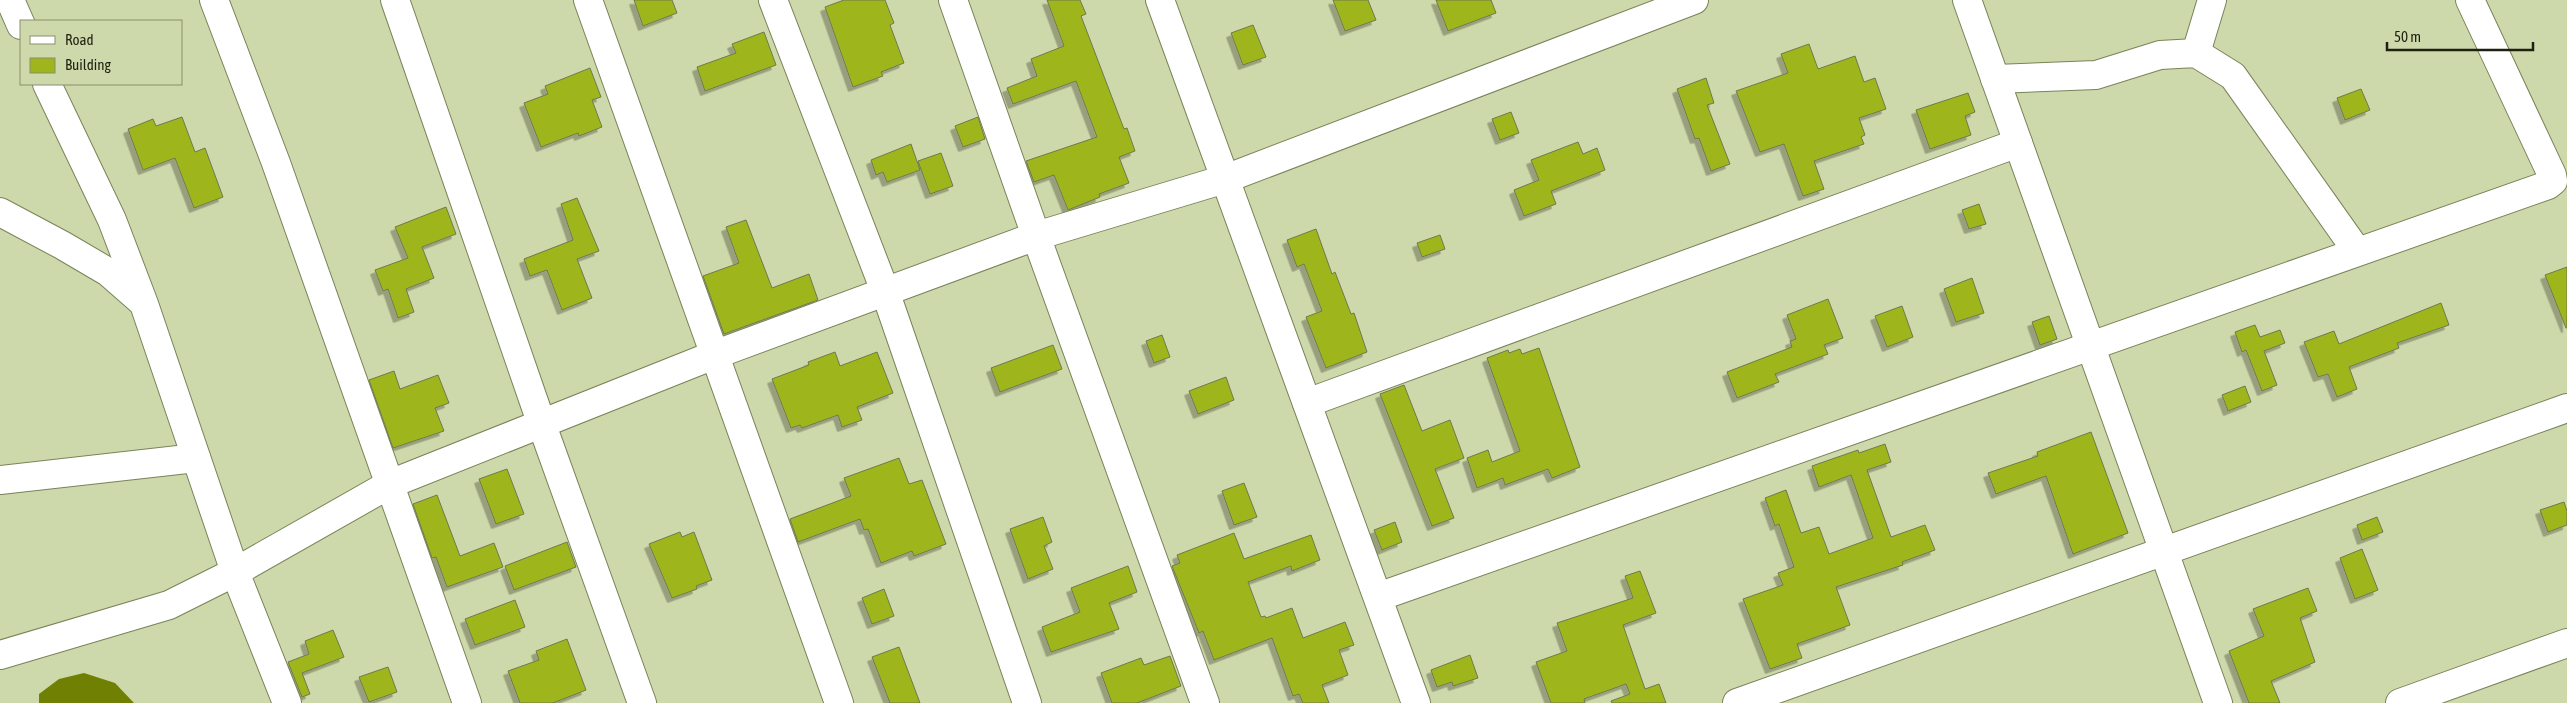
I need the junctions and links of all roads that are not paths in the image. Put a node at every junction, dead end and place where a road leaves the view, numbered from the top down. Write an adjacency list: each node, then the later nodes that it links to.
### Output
1 (10, 0): 12 (street)
2 (214, 0): 30 (street)
3 (395, 0): 27 (street)
4 (588, 0): 24 (street)
5 (773, 0): 21 (street)
6 (953, 0): 19 (street)
7 (1160, 0): 17 (street)
8 (1694, 0): 17 (street)
9 (1966, 0): 14 (street)
10 (2212, 0): 13 (street)
11 (2470, 0): 20 (street)
12 (20, 23)
13 (2196, 53): 14 (street); 20 (street)
14 (1995, 78): 16 (street)
15 (47, 85): 22 (street)
16 (2018, 144): 23 (street); 25 (street)
17 (1225, 179): 19 (street); 25 (street)
18 (0, 212): 22 (street)
19 (1036, 236): 21 (street); 41 (street)
20 (2357, 251): 23 (street)
21 (884, 291): 24 (street); 40 (street)
22 (144, 304): 28 (street)
23 (2090, 346): 31 (street); 33 (street)
24 (714, 355): 27 (street); 39 (street)
25 (1306, 402): 33 (street)
26 (2567, 408): 31 (street)
27 (542, 425): 30 (street); 38 (street)
28 (196, 458): 29 (street); 32 (street)
29 (0, 480)
30 (390, 484): 32 (street); 37 (street)
31 (2164, 553): 43 (street); 44 (street)
32 (235, 572): 35 (street); 36 (street)
33 (1378, 597): 42 (street)
34 (2567, 644): 45 (street)
35 (0, 655)
36 (286, 703)
37 (467, 703)
38 (642, 703)
39 (839, 703)
40 (1027, 703)
41 (1205, 703)
42 (1416, 703)
43 (1737, 703)
44 (2218, 703)
45 (2400, 703)

